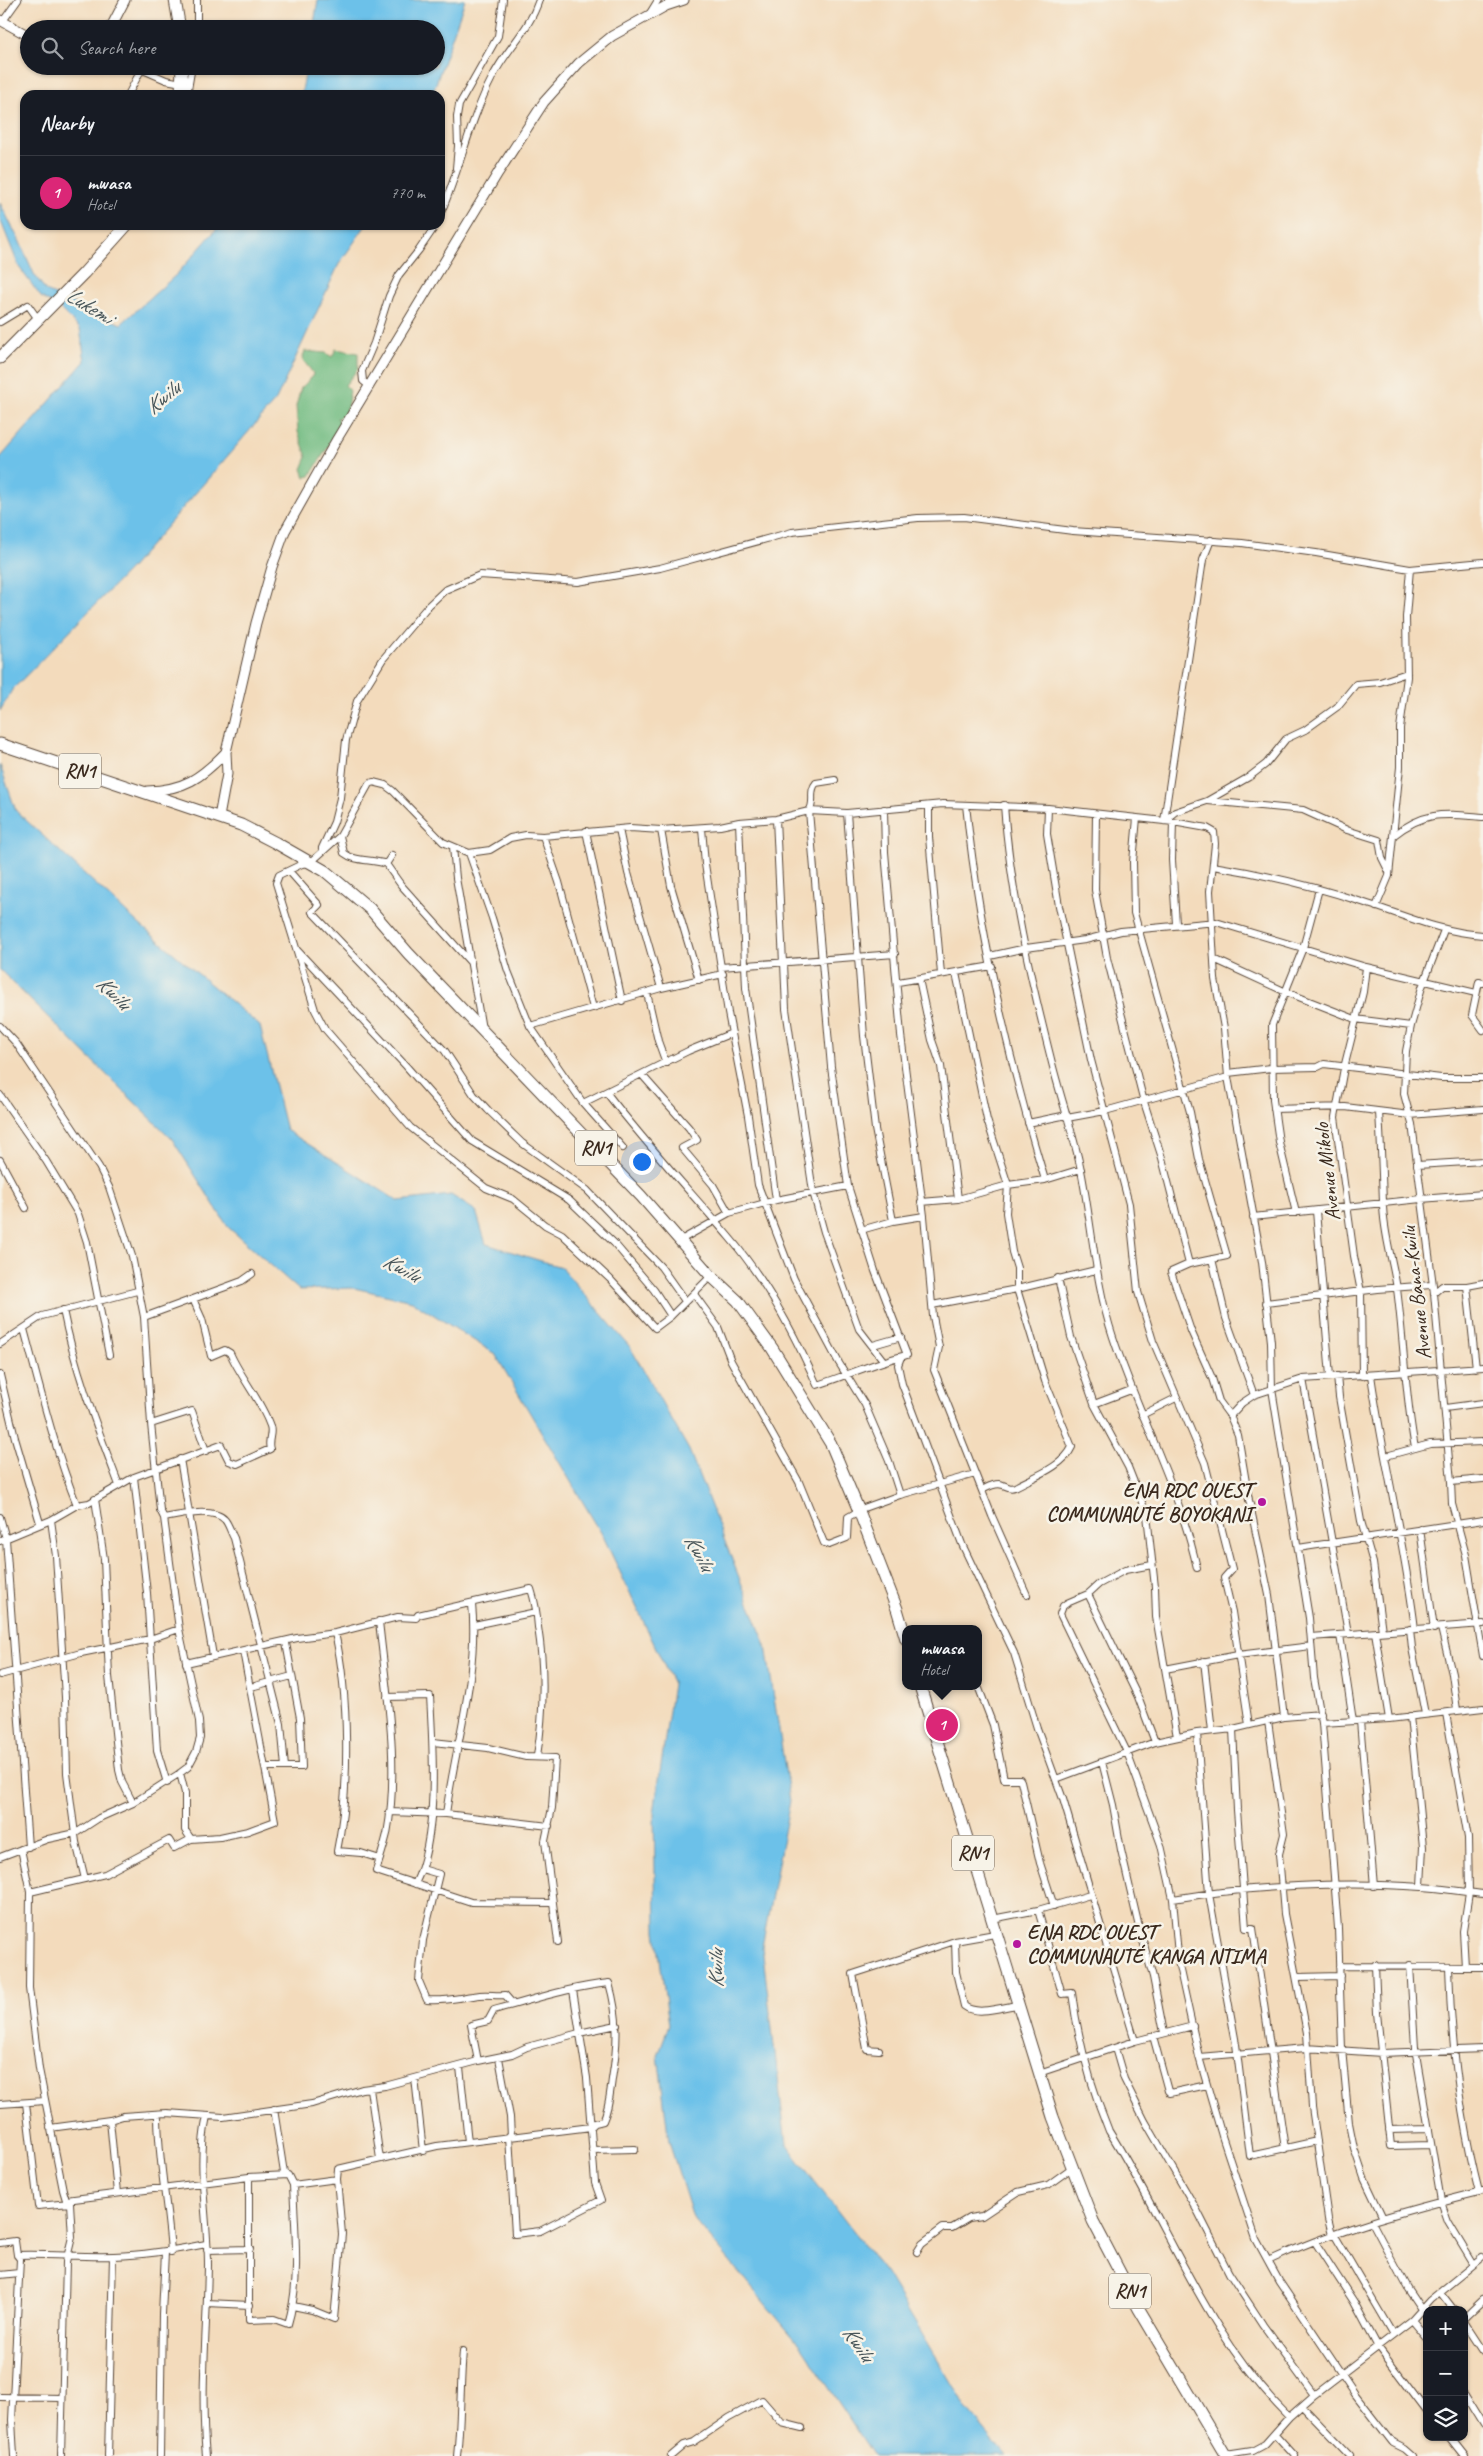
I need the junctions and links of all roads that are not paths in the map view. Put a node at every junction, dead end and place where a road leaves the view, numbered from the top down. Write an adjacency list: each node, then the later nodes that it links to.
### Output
1 (18, 0): 13 (street)
2 (125, 0): 10 (main road)
3 (175, 0): 11 (highway)
4 (197, 0): 12 (street)
5 (503, 0): 22 (street)
6 (539, 0): 22 (street)
7 (658, 0): 9 (street)
8 (684, 0): 9 (main road)
9 (650, 14): 29 (main road)
10 (115, 20)
11 (178, 20)
12 (196, 20)
13 (1, 21): 14 (main road)
14 (20, 31)
15 (138, 75): 20 (street)
16 (154, 75): 19 (street)
17 (182, 75): 19 (highway)
18 (190, 75): 21 (street)
19 (182, 89)
20 (131, 90)
21 (188, 90)
22 (456, 172): 23 (street)
23 (445, 206)
24 (123, 230): 26 (highway)
25 (433, 230): 29 (street)
26 (39, 318): 27 (street); 28 (highway)
27 (0, 322)
28 (0, 358)
29 (370, 386): 35 (main road)
30 (1211, 540): 32 (street); 51 (street); 63 (street)
31 (1483, 562): 32 (street)
32 (1410, 569): 33 (street)
33 (1407, 673): 38 (street); 60 (street)
34 (0, 744): 37 (highway, RN1)
35 (226, 752): 37 (main road); 47 (main road)
36 (835, 780): 44 (street)
37 (141, 792): 47 (highway, RN1)
38 (1207, 801): 51 (street); 69 (street)
39 (966, 805): 40 (street); 41 (street); 84 (street)
40 (1004, 805): 42 (street); 80 (street)
41 (929, 807): 43 (street); 95 (street)
42 (1048, 808): 46 (street); 78 (street)
43 (884, 809): 45 (street); 82 (street)
44 (810, 811): 45 (street); 50 (street); 85 (street)
45 (847, 813): 83 (street)
46 (1096, 815): 49 (street); 77 (street)
47 (219, 817): 65 (highway, RN1)
48 (1483, 817): 60 (street)
49 (1137, 818): 51 (street); 74 (street)
50 (776, 819): 52 (street); 87 (street)
51 (1164, 821): 53 (street)
52 (739, 822): 54 (street); 89 (street)
53 (1173, 822): 67 (street); 73 (street)
54 (702, 828): 56 (street); 91 (street)
55 (619, 830): 56 (street); 57 (street); 101 (street)
56 (661, 830): 97 (street)
57 (586, 831): 59 (street); 105 (street)
58 (340, 836): 61 (street); 63 (street); 66 (street)
59 (543, 836): 62 (street); 106 (street)
60 (1393, 836): 69 (street)
61 (453, 847): 62 (street); 88 (street)
62 (469, 853): 109 (street)
63 (319, 854): 65 (street)
64 (392, 855): 66 (street)
65 (310, 864): 68 (street); 111 (highway, RN1)
66 (386, 864): 88 (street)
67 (1213, 866): 70 (street); 72 (street)
68 (289, 871): 79 (street); 179 (street)
69 (1389, 872): 71 (street)
70 (1319, 889): 71 (street); 81 (street)
71 (1376, 907): 75 (street)
72 (1211, 921): 73 (street); 81 (street); 86 (street)
73 (1176, 924): 74 (street)
74 (1138, 928): 77 (street); 121 (street)
75 (1444, 930): 76 (street); 98 (street, Avenue Bana-Kwilu)
76 (1483, 935)
77 (1103, 936): 78 (street); 124 (street)
78 (1065, 942): 80 (street); 129 (street)
79 (294, 947): 183 (street); 183 (street)
80 (1026, 948): 84 (street); 132 (street)
81 (1303, 948): 92 (street); 102 (street)
82 (896, 954): 83 (street); 99 (street)
83 (857, 956): 85 (street); 157 (street)
84 (990, 956): 90 (street)
85 (821, 959): 87 (street); 141 (street)
86 (1214, 959): 102 (street); 118 (street)
87 (783, 963): 89 (street); 142 (street)
88 (472, 965): 111 (street)
89 (745, 966): 91 (street); 146 (street)
90 (992, 966): 93 (street); 133 (street)
91 (721, 967): 94 (street)
92 (1366, 967): 98 (street); 107 (street, Avenue Mikolo)
93 (956, 973): 95 (street); 140 (street)
94 (723, 974): 97 (street); 113 (street)
95 (941, 974): 96 (street)
96 (919, 979): 99 (street); 144 (street)
97 (699, 980): 101 (street)
98 (1425, 981): 104 (street); 110 (street, Avenue Bana-Kwilu)
99 (898, 982): 147 (street)
100 (1483, 983): 104 (street)
101 (661, 988): 103 (street)
102 (1286, 992): 107 (street); 115 (street)
103 (647, 993): 105 (street); 114 (street)
104 (1476, 993): 112 (street)
105 (622, 1001): 106 (street)
106 (593, 1008): 109 (street)
107 (1355, 1019): 110 (street); 116 (street, Avenue Mikolo)
108 (0, 1026): 172 (street)
109 (530, 1026): 125 (street)
110 (1410, 1026): 119 (street, Avenue Bana-Kwilu)
111 (483, 1030): 160 (highway, RN1)
112 (1483, 1030)
113 (732, 1033): 114 (street); 148 (street)
114 (666, 1063): 117 (street)
115 (1272, 1068): 116 (street); 118 (street); 127 (street)
116 (1344, 1068): 119 (street); 126 (street, Avenue Mikolo)
117 (642, 1075): 122 (street); 153 (street)
118 (1228, 1075): 121 (street); 156 (street)
119 (1405, 1075): 120 (street); 131 (street, Avenue Bana-Kwilu)
120 (1483, 1078)
121 (1184, 1090): 124 (street); 161 (street)
122 (606, 1092): 125 (street); 158 (street)
123 (0, 1095): 178 (street)
124 (1144, 1102): 129 (street); 162 (street)
125 (583, 1103): 134 (street)
126 (1337, 1108): 127 (street); 130 (street); 150 (street, Avenue Mikolo)
127 (1274, 1109): 154 (street)
128 (1483, 1110): 131 (street)
129 (1106, 1111): 132 (street); 204 (street)
130 (1379, 1112): 131 (street); 149 (street)
131 (1410, 1115): 137 (street, Avenue Bana-Kwilu)
132 (1067, 1116): 133 (street); 138 (street)
133 (1028, 1123): 139 (street)
134 (623, 1148)
135 (0, 1160): 151 (street)
136 (1483, 1161): 137 (street)
137 (1417, 1165): 145 (street, Avenue Bana-Kwilu)
138 (1081, 1169): 139 (street); 163 (street)
139 (1045, 1180): 140 (street)
140 (1008, 1185): 144 (street); 170 (street)
141 (848, 1186): 142 (street); 159 (street)
142 (812, 1192): 146 (street); 188 (street)
143 (1483, 1194): 145 (street)
144 (958, 1199): 147 (street)
145 (1421, 1199): 149 (street); 168 (street, Avenue Bana-Kwilu)
146 (776, 1200): 148 (street)
147 (921, 1202): 155 (street)
148 (764, 1203): 153 (street); 197 (street)
149 (1382, 1203): 150 (street); 171 (street)
150 (1347, 1207): 152 (street); 173 (street, Avenue Mikolo)
151 (26, 1208)
152 (1316, 1211): 154 (street); 176 (street)
153 (729, 1213): 158 (street)
154 (1296, 1213): 156 (street)
155 (924, 1216): 157 (street); 181 (street)
156 (1253, 1217): 180 (street)
157 (894, 1221): 159 (street)
158 (714, 1222): 160 (street); 197 (street)
159 (861, 1230): 186 (street)
160 (679, 1241): 165 (highway, RN1)
161 (1212, 1259): 162 (street); 203 (street)
162 (1188, 1264): 209 (street)
163 (1096, 1270): 166 (street); 202 (street)
164 (252, 1274): 177 (street)
165 (711, 1276): 175 (street); 228 (highway, RN1)
166 (1058, 1278): 170 (street); 206 (street)
167 (1483, 1282): 169 (street)
168 (1432, 1285): 171 (street); 174 (street, Avenue Bana-Kwilu)
169 (1467, 1286): 174 (street); 192 (street)
170 (1017, 1289): 181 (street); 224 (street)
171 (1396, 1289): 173 (street); 194 (street)
172 (137, 1291): 178 (street); 184 (street)
173 (1361, 1292): 176 (street); 199 (street, Avenue Mikolo)
174 (1434, 1293): 193 (street, Avenue Bana-Kwilu)
175 (694, 1294): 179 (street); 228 (street)
176 (1324, 1295): 180 (street); 198 (street)
177 (193, 1299): 184 (street); 214 (street)
178 (99, 1301): 182 (street); 189 (street)
179 (685, 1301): 183 (street)
180 (1266, 1303): 201 (street)
181 (932, 1305): 218 (street)
182 (63, 1310): 185 (street); 223 (street)
183 (671, 1316)
184 (144, 1317): 210 (street)
185 (24, 1329): 187 (street); 227 (street)
186 (901, 1337): 188 (street); 190 (street)
187 (0, 1344)
188 (873, 1345): 191 (street)
189 (109, 1355)
190 (907, 1355): 191 (street); 222 (street)
191 (883, 1360): 197 (street)
192 (1479, 1367): 193 (street)
193 (1441, 1368): 194 (street); 207 (street, Avenue Bana-Kwilu)
194 (1404, 1372): 196 (street); 213 (street)
195 (0, 1375): 234 (street)
196 (1371, 1375): 199 (street); 215 (street)
197 (847, 1376): 225 (street)
198 (1334, 1376): 199 (street); 200 (street); 238 (street)
199 (1362, 1376)
200 (1303, 1379): 201 (street); 240 (street)
201 (1272, 1389): 203 (street); 241 (street)
202 (1131, 1390): 206 (street); 208 (street)
203 (1254, 1395): 209 (street)
204 (1176, 1398): 208 (street); 268 (street)
205 (1483, 1403): 207 (street)
206 (1094, 1404): 242 (street)
207 (1445, 1408): 212 (street, Avenue Bana-Kwilu)
208 (1142, 1416): 243 (street)
209 (1230, 1416): 266 (street)
210 (151, 1424): 214 (street); 217 (street)
211 (1483, 1442): 212 (street)
212 (1447, 1443): 213 (street); 221 (street, Avenue Bana-Kwilu)
213 (1415, 1448): 215 (street)
214 (206, 1451): 216 (street)
215 (1386, 1456): 237 (street)
216 (180, 1459): 217 (street); 229 (street)
217 (156, 1468): 219 (street); 231 (street)
218 (975, 1474): 222 (street); 224 (street)
219 (134, 1477): 223 (street); 261 (street)
220 (1483, 1478): 221 (street)
221 (1451, 1482): 235 (street, Avenue Bana-Kwilu)
222 (939, 1484): 225 (street); 308 (street)
223 (118, 1485): 226 (street)
224 (982, 1490): 245 (street)
225 (900, 1494): 228 (street)
226 (95, 1499): 227 (street); 265 (street)
227 (77, 1505): 232 (street)
228 (858, 1510): 251 (highway, RN1)
229 (188, 1513): 231 (street); 264 (street); 269 (street)
230 (0, 1517): 239 (street)
231 (164, 1518): 253 (street)
232 (51, 1520): 234 (street); 271 (street)
233 (1483, 1520): 235 (street)
234 (40, 1523): 239 (street)
235 (1457, 1524): 236 (street); 249 (street, Avenue Bana-Kwilu)
236 (1420, 1529): 237 (street); 255 (street)
237 (1400, 1533): 238 (street); 254 (street)
238 (1365, 1539): 240 (street); 256 (street)
239 (3, 1540): 275 (street)
240 (1332, 1544): 241 (street); 258 (street)
241 (1298, 1548): 260 (street)
242 (1152, 1565): 244 (street); 274 (street)
243 (1197, 1568)
244 (1088, 1594): 300 (street); 302 (street)
245 (1027, 1595)
246 (472, 1604): 247 (street); 248 (street); 250 (street)
247 (536, 1612): 250 (street); 303 (street)
248 (379, 1621): 257 (street); 282 (street)
249 (1480, 1624): 252 (street); 270 (street, Avenue Bana-Kwilu)
250 (474, 1625): 301 (street)
251 (902, 1626)
252 (1441, 1628): 255 (street); 284 (street)
253 (179, 1629): 261 (street); 273 (street)
254 (1413, 1629): 255 (street); 256 (street); 287 (street)
255 (1434, 1629)
256 (1378, 1632): 258 (street); 290 (street)
257 (335, 1633): 262 (street); 320 (street)
258 (1348, 1633): 259 (street)
259 (1340, 1635): 260 (street); 292 (street)
260 (1310, 1637): 263 (street)
261 (150, 1640): 265 (street); 309 (street)
262 (286, 1643): 264 (street); 277 (street)
263 (1311, 1646): 266 (street); 286 (street)
264 (261, 1647): 267 (street); 278 (street)
265 (108, 1648): 271 (street); 310 (street)
266 (1276, 1650): 268 (street); 289 (street)
267 (243, 1651): 269 (street); 279 (street)
268 (1238, 1655): 272 (street); 294 (street)
269 (213, 1656): 273 (street)
270 (1483, 1656)
271 (62, 1659): 275 (street); 315 (street)
272 (1204, 1661): 274 (street); 296 (street)
273 (186, 1663): 307 (street)
274 (1165, 1669): 298 (street)
275 (15, 1672): 276 (street); 317 (street)
276 (0, 1675)
277 (292, 1676): 278 (street); 306 (street)
278 (270, 1682): 279 (street); 306 (street)
279 (251, 1686): 305 (street)
280 (921, 1690): 339 (highway, RN1)
281 (980, 1690): 337 (street)
282 (387, 1697): 299 (street); 311 (street)
283 (1483, 1708): 284 (street)
284 (1458, 1710): 285 (street)
285 (1446, 1712): 287 (street); 331 (street)
286 (1321, 1714): 289 (street); 293 (street)
287 (1425, 1714): 288 (street)
288 (1410, 1716): 290 (street); 326 (street)
289 (1284, 1717): 291 (street)
290 (1389, 1719): 292 (street)
291 (1268, 1720): 294 (street); 327 (street)
292 (1357, 1721): 293 (street); 325 (street)
293 (1322, 1723): 324 (street)
294 (1249, 1725): 295 (street)
295 (1233, 1729): 296 (street); 330 (street)
296 (1212, 1731): 297 (street)
297 (1198, 1733): 298 (street); 332 (street)
298 (1177, 1737): 300 (street)
299 (432, 1742): 301 (street); 312 (street)
300 (1155, 1742): 302 (street)
301 (457, 1746): 303 (street); 313 (street)
302 (1126, 1752): 304 (street); 335 (street)
303 (536, 1756): 314 (street)
304 (1102, 1762): 308 (street); 357 (street)
305 (266, 1767): 306 (street); 316 (street)
306 (285, 1767)
307 (180, 1773): 309 (street); 316 (street)
308 (1056, 1779): 334 (street)
309 (167, 1783): 310 (street)
310 (133, 1804): 315 (street)
311 (389, 1812): 312 (street); 320 (street)
312 (430, 1814): 313 (street); 321 (street)
313 (446, 1814): 314 (street)
314 (549, 1826): 336 (street)
315 (76, 1833): 317 (street); 322 (street)
316 (191, 1839): 322 (street)
317 (28, 1847): 318 (street)
318 (21, 1849): 319 (street); 328 (street)
319 (0, 1857)
320 (380, 1859): 323 (street)
321 (422, 1869): 323 (street); 329 (street)
322 (85, 1879): 328 (street)
323 (415, 1884): 329 (street)
324 (1334, 1886): 325 (street); 327 (street); 345 (street)
325 (1374, 1886): 326 (street)
326 (1421, 1886): 331 (street)
327 (1281, 1888): 330 (street); 350 (street)
328 (30, 1892): 379 (street)
329 (436, 1892): 336 (street); 352 (street)
330 (1242, 1892): 332 (street); 366 (street)
331 (1469, 1893): 333 (street); 347 (street)
332 (1208, 1894): 335 (street); 369 (street)
333 (1483, 1894)
334 (1090, 1895): 337 (street); 359 (street)
335 (1173, 1899): 355 (street)
336 (553, 1903): 342 (street)
337 (1054, 1906): 338 (street)
338 (1038, 1910): 339 (street); 370 (street)
339 (992, 1918): 340 (highway, RN1)
340 (996, 1934): 341 (street); 353 (highway, RN1)
341 (955, 1941): 353 (street); 364 (street)
342 (558, 1942)
343 (1375, 1965): 344 (street); 345 (street); 367 (street)
344 (1410, 1965): 346 (street); 368 (street)
345 (1340, 1966): 349 (street)
346 (1449, 1966): 347 (street); 365 (street)
347 (1465, 1967): 348 (street)
348 (1483, 1967)
349 (1340, 1976): 350 (street); 362 (street)
350 (1298, 1977): 361 (street)
351 (573, 1990): 352 (street); 354 (street); 356 (street)
352 (513, 2004): 373 (street)
353 (1017, 2004): 375 (highway, RN1)
354 (617, 2025): 356 (street); 386 (street)
355 (1194, 2026): 357 (street); 372 (street)
356 (579, 2033): 371 (street); 386 (street)
357 (1164, 2033): 358 (street)
358 (1153, 2036): 359 (street); 377 (street)
359 (1135, 2041): 360 (street)
360 (1115, 2048): 370 (street); 443 (street)
361 (1306, 2048): 362 (street); 366 (street); 392 (street)
362 (1342, 2049): 367 (street); 410 (street)
363 (1483, 2049): 365 (street)
364 (879, 2050)
365 (1454, 2051): 368 (street); 406 (street)
366 (1272, 2052): 369 (street); 395 (street)
367 (1382, 2053): 368 (street); 389 (street)
368 (1417, 2053): 388 (street)
369 (1237, 2054): 372 (street); 395 (street)
370 (1086, 2057): 375 (street); 450 (street)
371 (499, 2058): 373 (street); 390 (street)
372 (1199, 2058): 377 (street)
373 (478, 2061): 374 (street)
374 (460, 2067): 376 (street); 391 (street)
375 (1039, 2073): 399 (highway, RN1)
376 (416, 2078): 378 (street); 397 (street)
377 (1208, 2085): 423 (street)
378 (370, 2089): 382 (street); 398 (street)
379 (45, 2101): 380 (street); 387 (street)
380 (26, 2103): 381 (street); 409 (street)
381 (0, 2104)
382 (274, 2109): 384 (street); 400 (street)
383 (158, 2114): 384 (street); 385 (street); 405 (street)
384 (207, 2116): 403 (street)
385 (110, 2120): 387 (street); 407 (street)
386 (591, 2127): 390 (street); 396 (street)
387 (50, 2128): 409 (street)
388 (1429, 2129): 389 (street); 393 (street)
389 (1389, 2130): 393 (street)
390 (510, 2136): 391 (street); 396 (street)
391 (468, 2142): 397 (street)
392 (1317, 2142): 395 (street); 412 (street)
393 (1431, 2145): 408 (street)
394 (634, 2149): 396 (street)
395 (1285, 2149)
396 (592, 2150)
397 (423, 2151): 398 (street)
398 (380, 2159): 402 (street)
399 (1073, 2167): 418 (street); 462 (highway, RN1)
400 (284, 2173): 401 (street); 404 (street)
401 (248, 2177): 403 (street); 416 (street)
402 (337, 2179): 404 (street); 431 (street)
403 (203, 2183): 405 (street); 415 (street)
404 (293, 2185): 431 (street)
405 (163, 2187): 407 (street); 417 (street)
406 (1481, 2192): 408 (street)
407 (117, 2193): 409 (street)
408 (1440, 2201): 410 (street); 424 (street)
409 (68, 2202): 420 (street)
410 (1383, 2218): 411 (street)
411 (1372, 2222): 412 (street); 433 (street)
412 (1333, 2234): 413 (street); 437 (street)
413 (1315, 2242): 423 (street); 439 (street)
414 (0, 2243): 419 (street)
415 (207, 2247): 416 (street); 417 (street); 429 (street)
416 (250, 2249): 430 (street)
417 (168, 2252): 421 (street); 458 (street)
418 (917, 2252)
419 (17, 2255): 420 (street); 425 (street)
420 (69, 2255): 421 (street); 447 (street)
421 (113, 2256): 457 (street)
422 (1483, 2257): 424 (street)
423 (1268, 2261): 442 (street)
424 (1474, 2264): 427 (street)
425 (19, 2273): 426 (street); 446 (street)
426 (0, 2275)
427 (1440, 2292): 432 (street); 433 (street)
428 (1483, 2300): 434 (street)
429 (207, 2304): 430 (street); 459 (street)
430 (250, 2305): 431 (street)
431 (293, 2306)
432 (1451, 2306)
433 (1421, 2309): 435 (street)
434 (1468, 2314)
435 (1412, 2320): 437 (street); 438 (street)
436 (1468, 2329): 440 (street)
437 (1392, 2333): 439 (street)
438 (1423, 2333)
439 (1378, 2347): 442 (street); 449 (street)
440 (1482, 2348)
441 (463, 2351): 460 (street)
442 (1342, 2373): 443 (street); 465 (street)
443 (1314, 2395): 448 (street)
444 (1465, 2396): 451 (street)
445 (0, 2397): 446 (street)
446 (14, 2397): 447 (street); 455 (street)
447 (62, 2398): 456 (street)
448 (1302, 2406): 450 (street); 464 (street)
449 (1423, 2407)
450 (1289, 2417): 453 (street)
451 (1483, 2426)
452 (802, 2428): 461 (street)
453 (1275, 2434): 462 (street); 463 (street)
454 (1451, 2441): 466 (street)
455 (14, 2456)
456 (61, 2456)
457 (108, 2456)
458 (160, 2456)
459 (206, 2456)
460 (457, 2456)
461 (671, 2456)
462 (1226, 2456)
463 (1295, 2456)
464 (1350, 2456)
465 (1413, 2456)
466 (1463, 2456)

